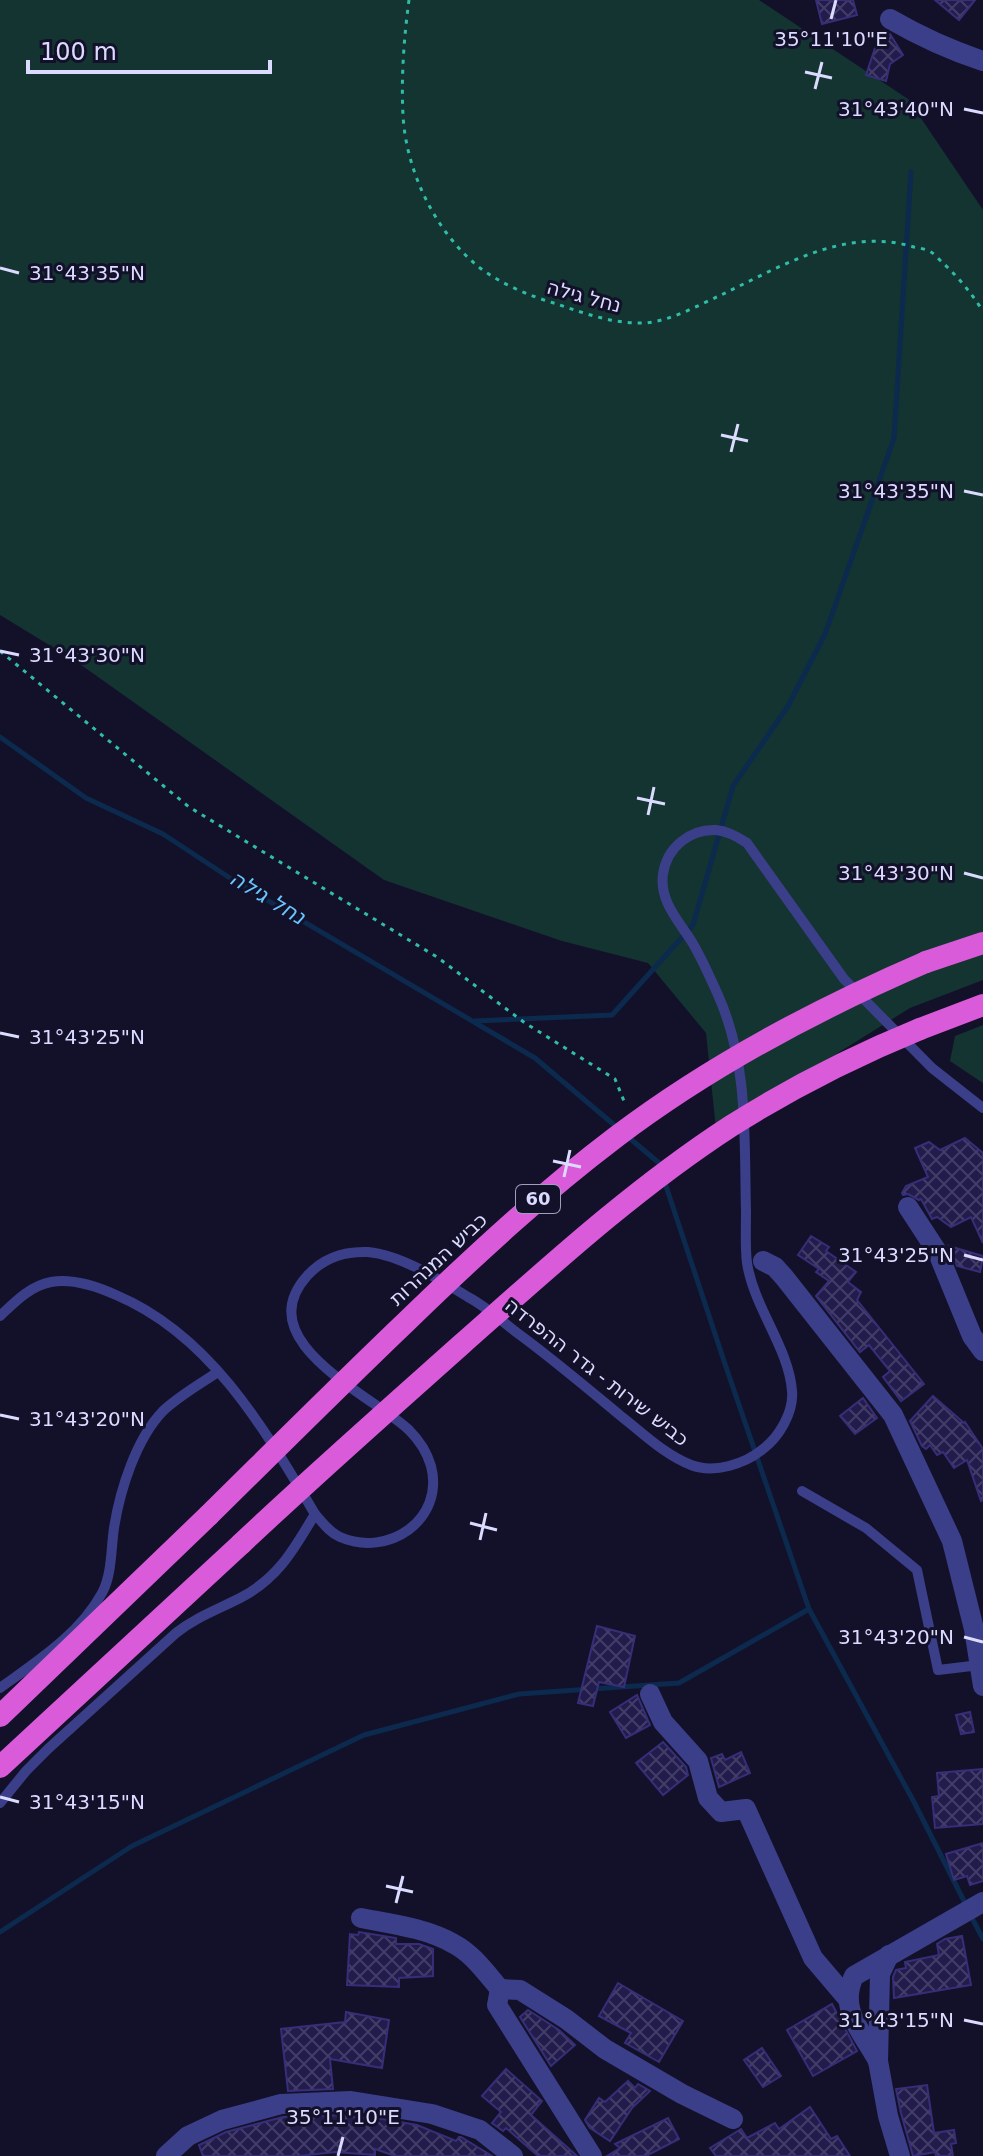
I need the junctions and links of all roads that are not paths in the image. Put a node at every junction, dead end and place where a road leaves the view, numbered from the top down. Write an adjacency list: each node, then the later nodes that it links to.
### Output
1 (890, 19): 2 (street)
2 (983, 61)
3 (983, 943): 17 (highway, כביש המנהרות / 60, bridge)
4 (983, 1005): 18 (highway, bridge)
5 (983, 1108): 12 (lane, כביש שירות - גדר ההפרדה)
6 (908, 1207): 9 (street)
7 (763, 1261): 13 (street)
8 (0, 1316): 10 (lane, כביש שירות - גדר ההפרדה)
9 (983, 1351)
10 (218, 1372): 12 (lane, כביש שירות - גדר ההפרדה); 15 (lane)
11 (802, 1491): 13 (lane)
12 (315, 1514): 19 (lane)
13 (980, 1665): 14 (street)
14 (983, 1686)
15 (0, 1688)
16 (650, 1694): 24 (street)
17 (0, 1716)
18 (0, 1767)
19 (0, 1803)
20 (983, 1902): 22 (street)
21 (361, 1918): 23 (street)
22 (889, 1955): 24 (street); 25 (street)
23 (500, 1989): 26 (street); 29 (street)
24 (847, 1998): 25 (street)
25 (878, 2061): 30 (street)
26 (733, 2119)
27 (166, 2156): 28 (street)
28 (513, 2156)
29 (592, 2156)
30 (900, 2156)

